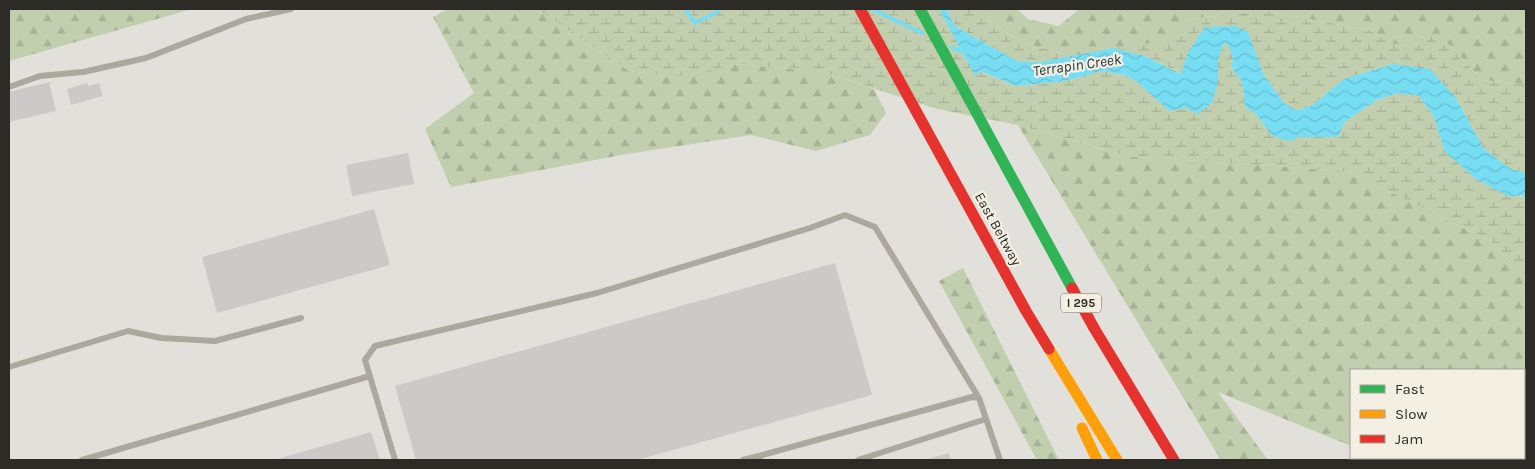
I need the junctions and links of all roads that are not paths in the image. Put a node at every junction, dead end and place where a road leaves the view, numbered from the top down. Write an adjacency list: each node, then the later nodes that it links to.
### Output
1 (291, 9): 4 (lane)
2 (860, 9): 5 (highway, East Beltway)
3 (920, 9): 9 (highway, I 295)
4 (9, 87)
5 (1026, 311): 18 (highway); 19 (highway, East Beltway)
6 (301, 318): 7 (lane)
7 (9, 367)
8 (370, 376): 10 (lane); 13 (lane); 14 (lane)
9 (1136, 397): 20 (highway, I 295); 21 (highway)
10 (979, 398): 11 (lane); 12 (lane)
11 (986, 419): 16 (lane); 17 (lane)
12 (759, 458): 15 (lane)
13 (82, 460)
14 (395, 460)
15 (743, 460)
16 (858, 460)
17 (1000, 460)
18 (1098, 460)
19 (1117, 460)
20 (1174, 460)
21 (1186, 460)

